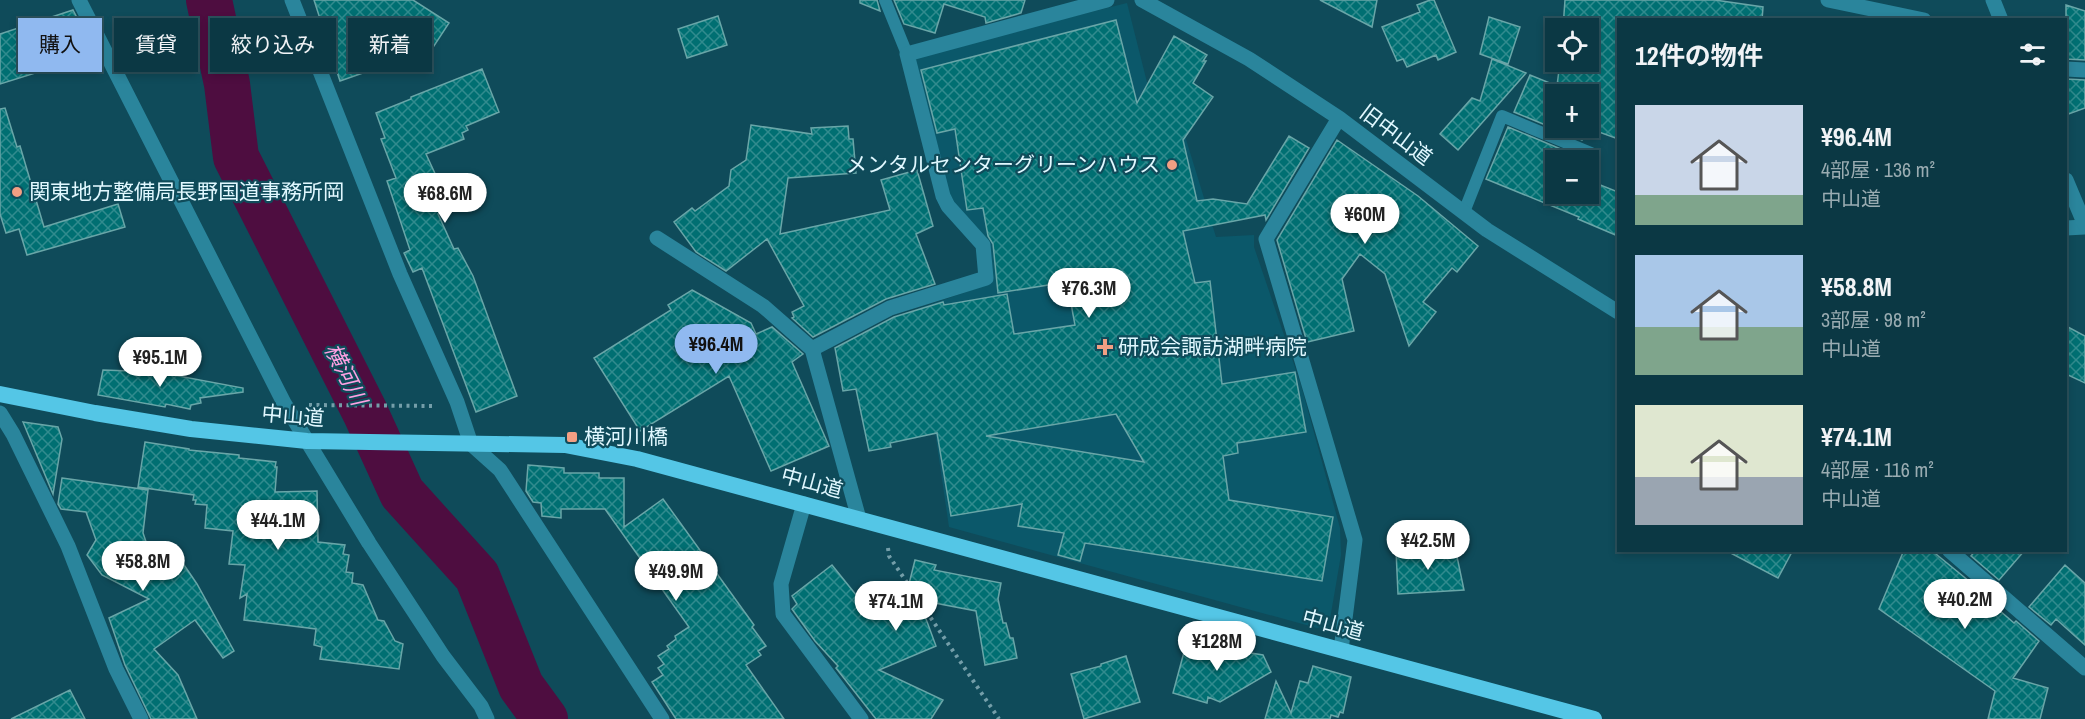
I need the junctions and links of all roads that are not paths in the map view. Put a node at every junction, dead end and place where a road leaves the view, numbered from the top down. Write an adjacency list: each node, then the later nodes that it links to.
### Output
1 (79, 0): 24 (street)
2 (292, 0): 25 (street)
3 (885, 0): 10 (lane)
4 (1107, 0): 10 (street)
5 (1828, 0): 8 (street)
6 (1994, 0): 9 (street)
7 (1145, 1): 13 (street, 旧中山道)
8 (1914, 18)
9 (2000, 18)
10 (907, 54): 21 (street)
11 (2067, 69): 12 (street)
12 (2085, 70)
13 (1339, 118): 16 (street, 旧中山道); 29 (street)
14 (1584, 150): 16 (lane)
15 (2067, 182): 17 (street)
16 (1464, 212): 20 (street, 旧中山道)
17 (2085, 226): 18 (street)
18 (2067, 228)
19 (657, 238): 21 (street)
20 (1617, 311)
21 (812, 349): 27 (street)
22 (0, 394): 24 (highway, 中山道)
23 (0, 412): 31 (street)
24 (313, 441): 25 (highway, 中山道); 32 (street)
25 (471, 444): 26 (highway, 中山道); 33 (street)
26 (804, 504): 27 (highway, 中山道); 34 (street)
27 (859, 519): 29 (highway, 中山道)
28 (1951, 552): 30 (street)
29 (1341, 650): 35 (highway, 中山道)
30 (2085, 668)
31 (141, 719)
32 (487, 719)
33 (662, 719)
34 (861, 719)
35 (1594, 719)

